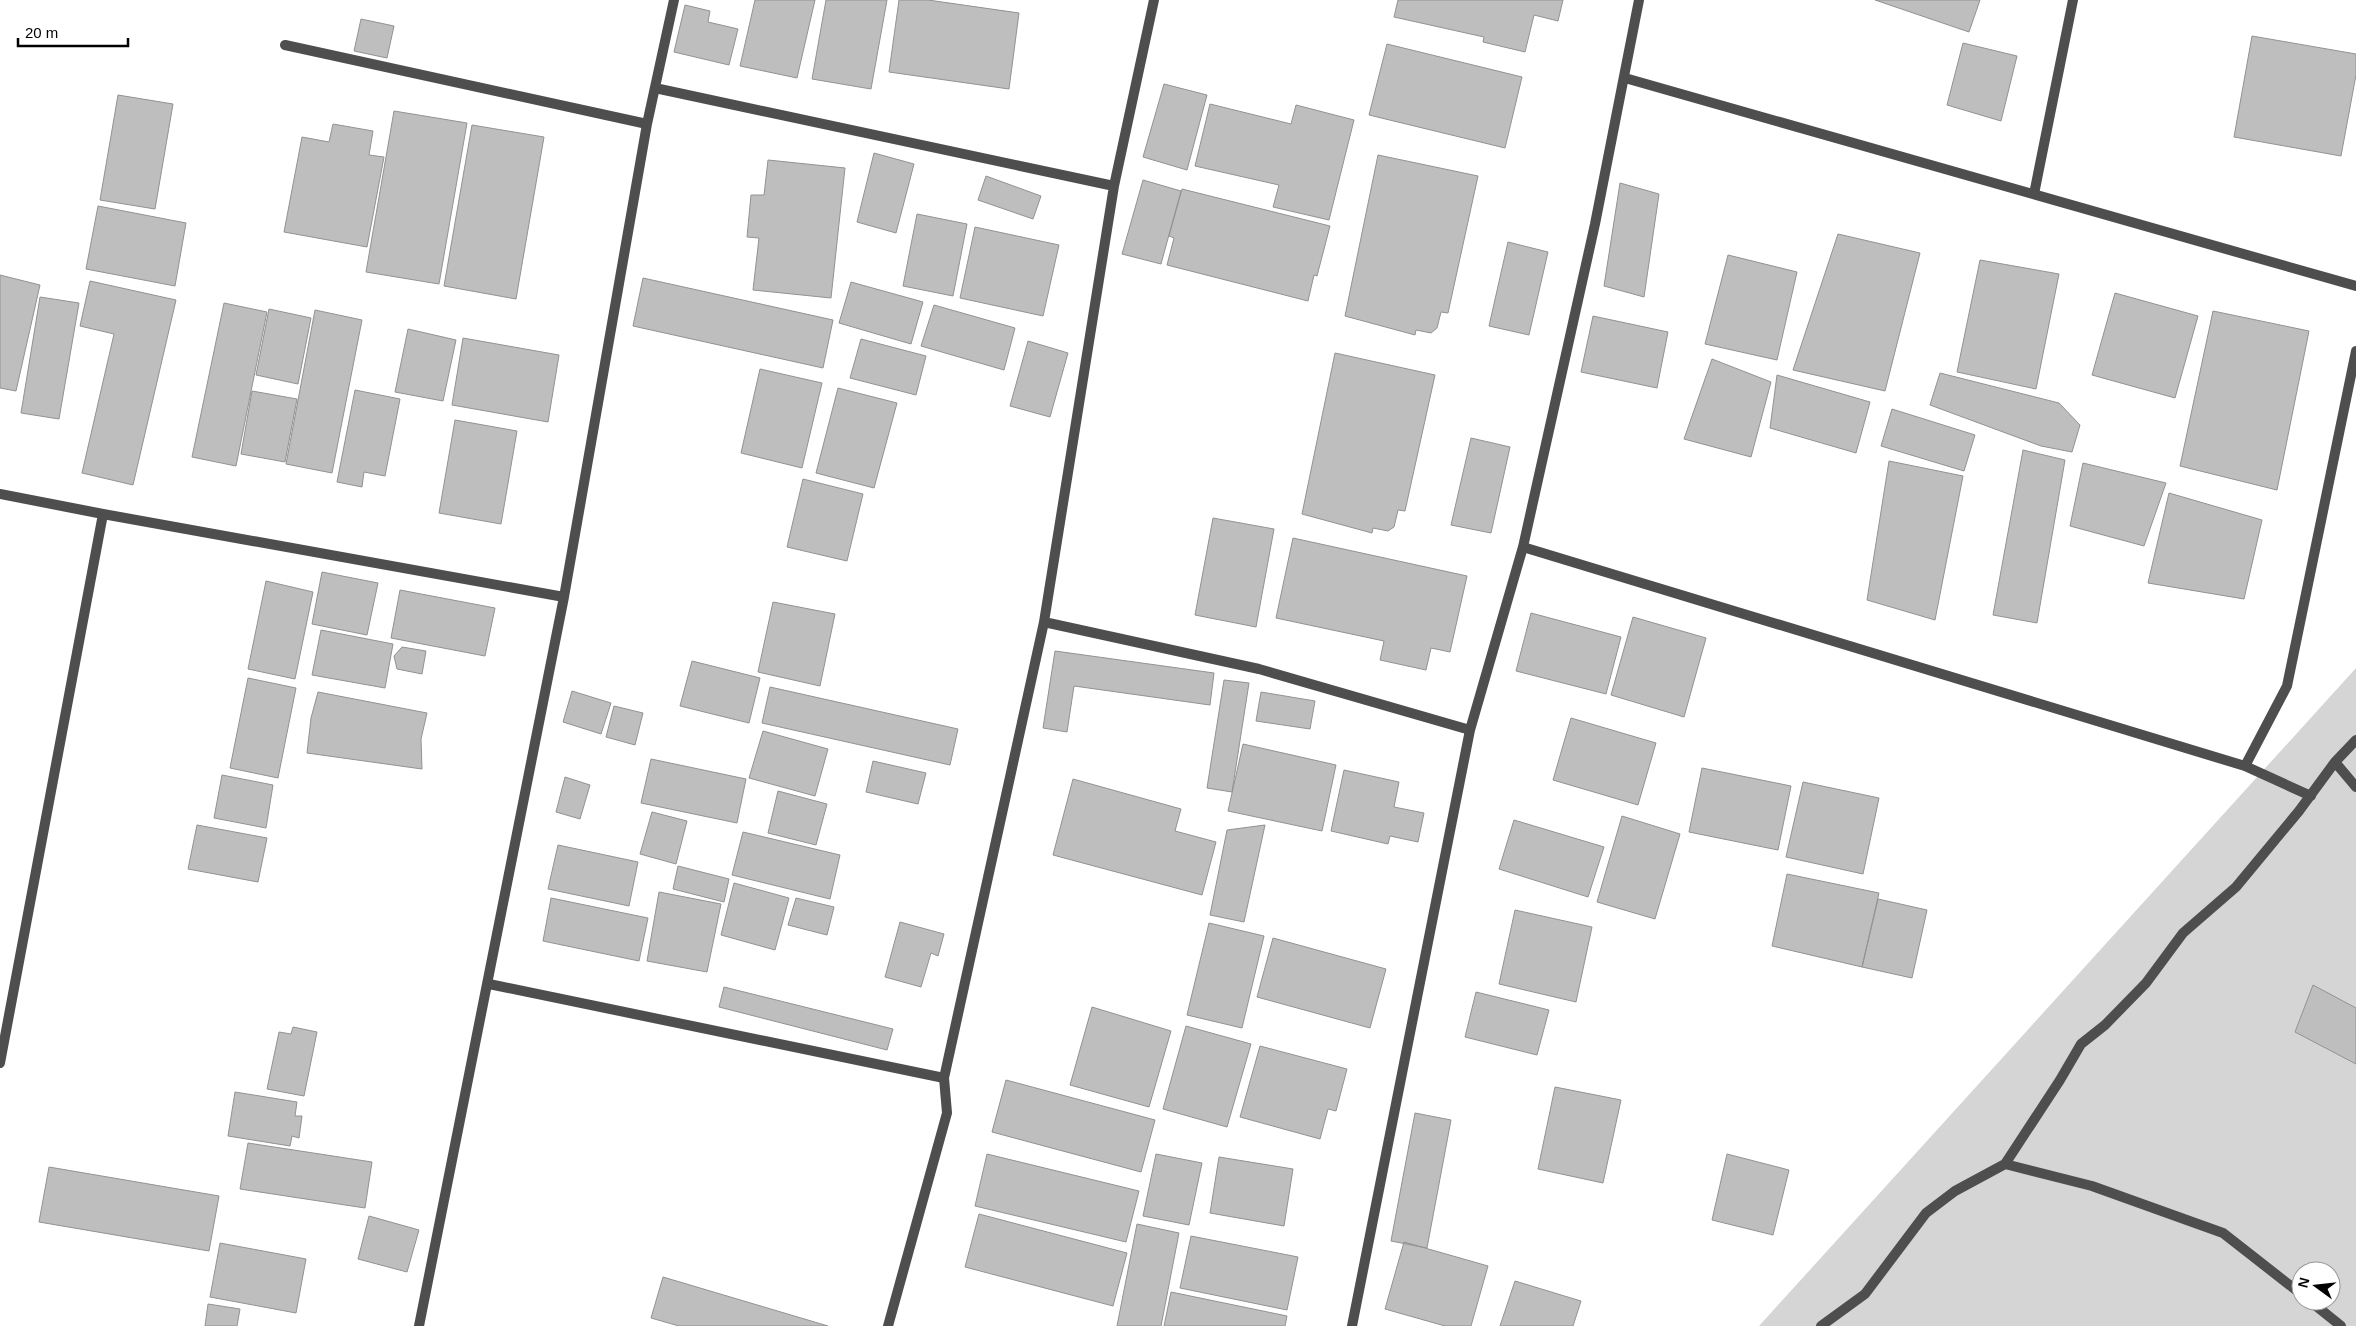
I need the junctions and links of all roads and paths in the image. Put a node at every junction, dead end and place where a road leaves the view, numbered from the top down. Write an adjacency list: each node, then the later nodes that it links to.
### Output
1 (674, 0): 7 (street)
2 (1154, 0): 9 (street)
3 (1639, 0): 6 (street)
4 (2073, 0): 10 (street)
5 (285, 45): 8 (street)
6 (1624, 78): 10 (street); 15 (street)
7 (655, 88): 8 (street); 9 (street)
8 (647, 124): 16 (street)
9 (1114, 186): 17 (street)
10 (2034, 194): 11 (street)
11 (2356, 286)
12 (2356, 352): 21 (street)
13 (0, 494): 14 (street)
14 (103, 514): 16 (street); 25 (street)
15 (1523, 547): 18 (street); 21 (street)
16 (564, 597): 24 (street)
17 (1044, 622): 18 (street); 26 (street)
18 (1470, 730): 32 (street)
19 (2356, 740): 20 (street)
20 (2335, 762): 22 (street); 23 (street)
21 (2246, 766): 23 (street)
22 (2356, 787)
23 (2311, 796): 27 (street)
24 (489, 984): 26 (street); 30 (street)
25 (0, 1063)
26 (944, 1078): 31 (street)
27 (2005, 1164): 28 (street); 33 (street)
28 (2291, 1286)
29 (2322, 1311): 34 (street)
30 (419, 1326)
31 (888, 1326)
32 (1352, 1326)
33 (1821, 1326)
34 (2341, 1326)

